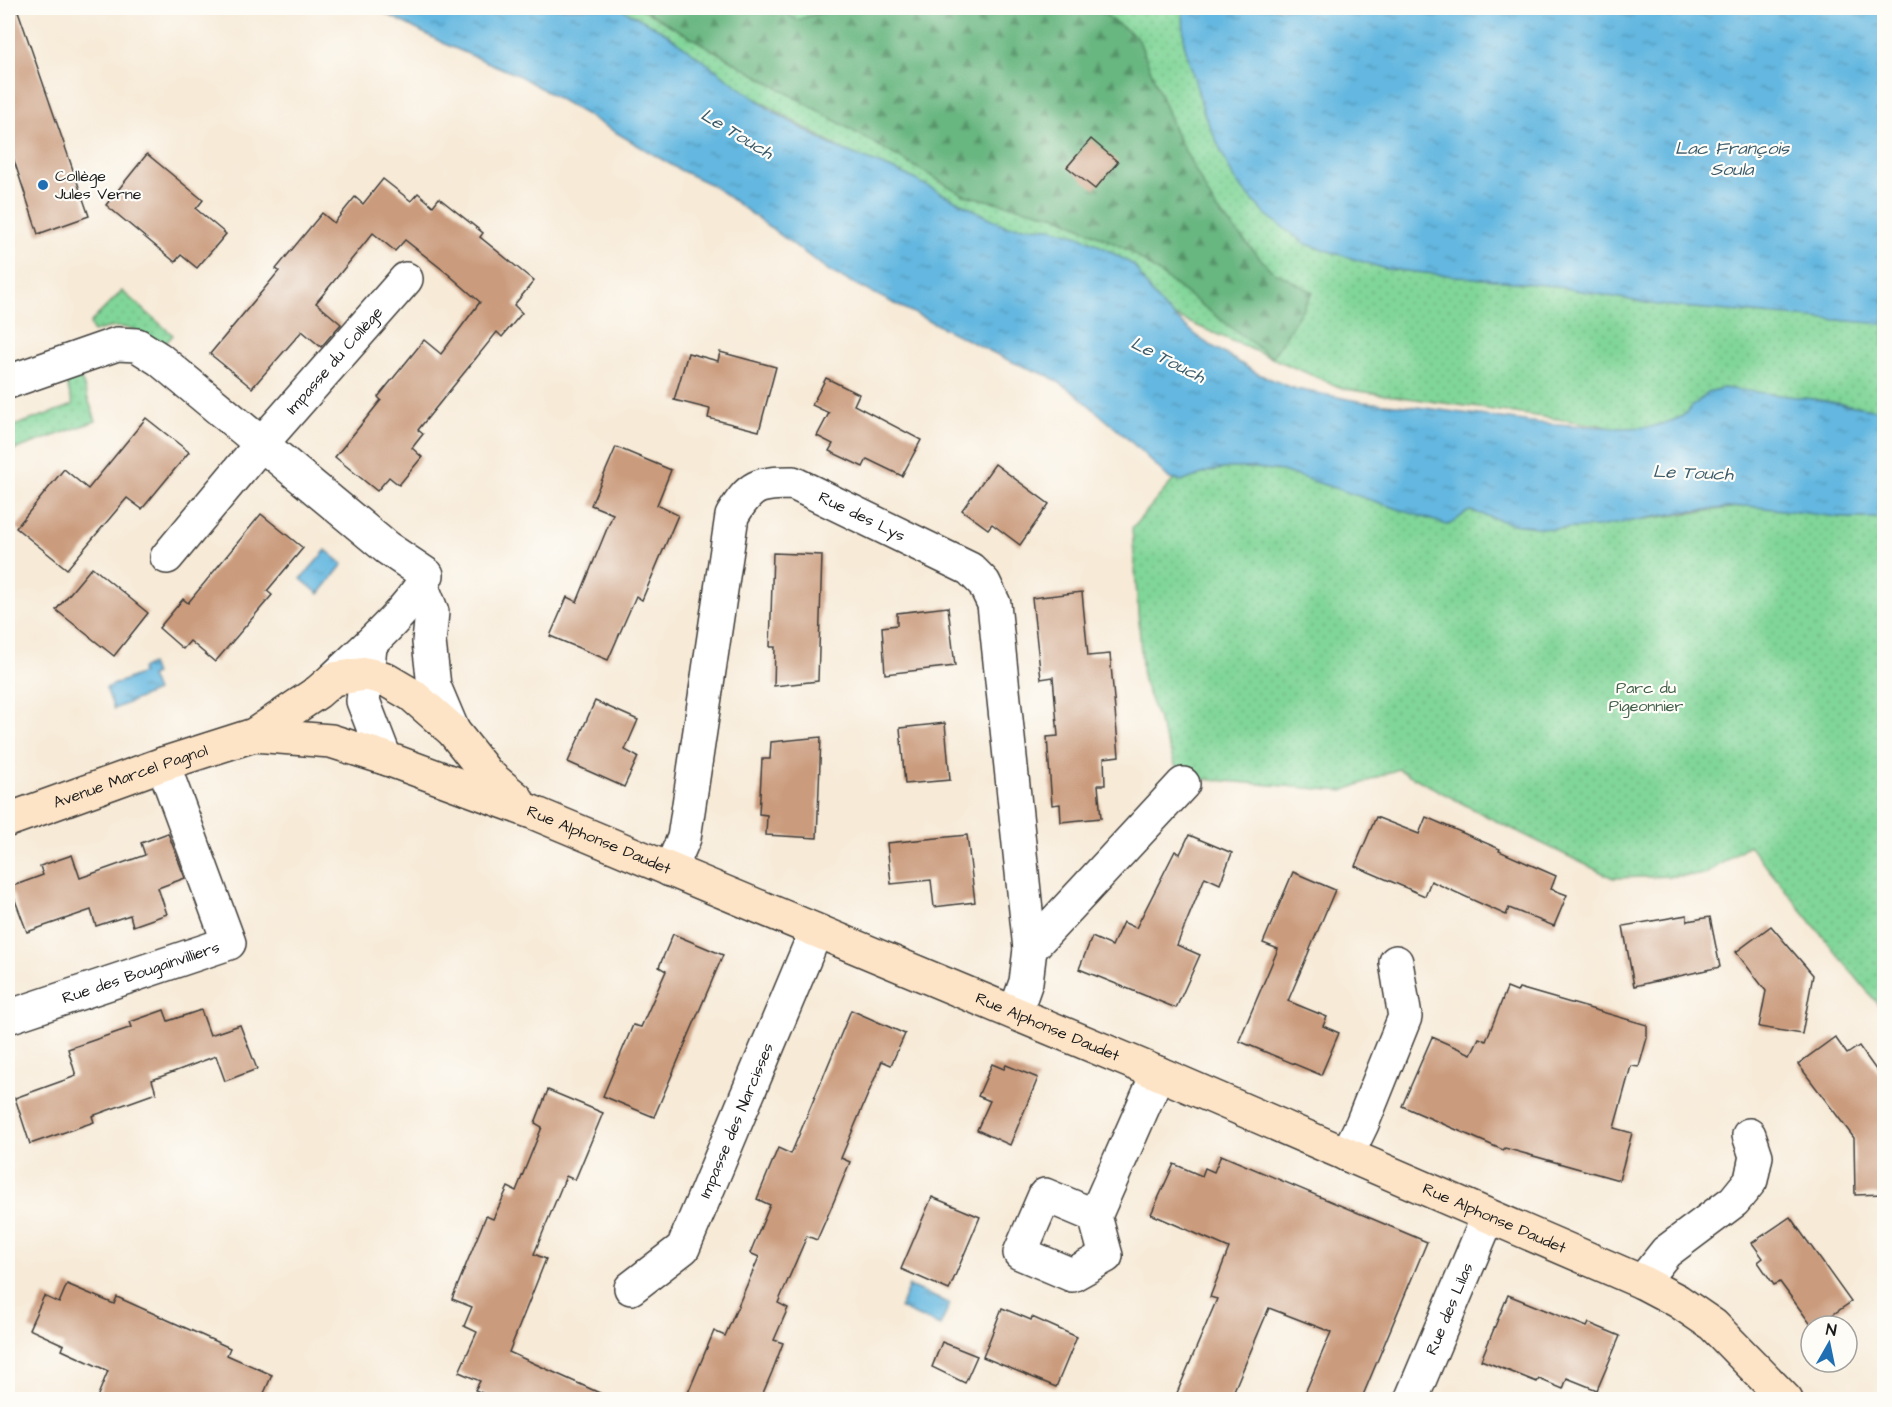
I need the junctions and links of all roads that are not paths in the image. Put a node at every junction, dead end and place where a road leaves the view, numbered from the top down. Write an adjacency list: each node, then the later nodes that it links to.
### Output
1 (406, 279): 3 (street, Impasse du Collège)
2 (8, 382): 3 (street)
3 (262, 443): 4 (street, Impasse du Collège); 5 (street)
4 (166, 557)
5 (425, 581): 6 (street); 7 (street)
6 (368, 659): 7 (street); 8 (street, Avenue Marcel Pagnol); 9 (street)
7 (453, 731): 12 (street)
8 (254, 735): 9 (street, Avenue Marcel Pagnol); 10 (street, Avenue Marcel Pagnol)
9 (385, 758): 12 (street, Rue Alphonse Daudet)
10 (163, 764): 13 (street, Avenue Marcel Pagnol); 19 (street, Rue des Bougainvilliers)
11 (1183, 784): 16 (street)
12 (532, 812): 14 (street, Rue Alphonse Daudet)
13 (8, 820)
14 (670, 870): 15 (street, Rue Alphonse Daudet); 16 (street, Rue des Lys)
15 (816, 931): 18 (street, Rue Alphonse Daudet); 26 (street, Impasse des Narcisses)
16 (1030, 950): 18 (street, Rue des Lys)
17 (1396, 962): 22 (street)
18 (1015, 1013): 20 (street, Rue Alphonse Daudet)
19 (8, 1017)
20 (1158, 1073): 22 (street, Rue Alphonse Daudet); 23 (street)
21 (1749, 1135): 25 (street)
22 (1347, 1155): 24 (street, Rue Alphonse Daudet)
23 (1095, 1216)
24 (1488, 1217): 25 (street, Rue Alphonse Daudet); 27 (street, Rue des Lilas)
25 (1642, 1282): 28 (street, Rue Alphonse Daudet)
26 (631, 1288)
27 (1411, 1400)
28 (1785, 1400)

